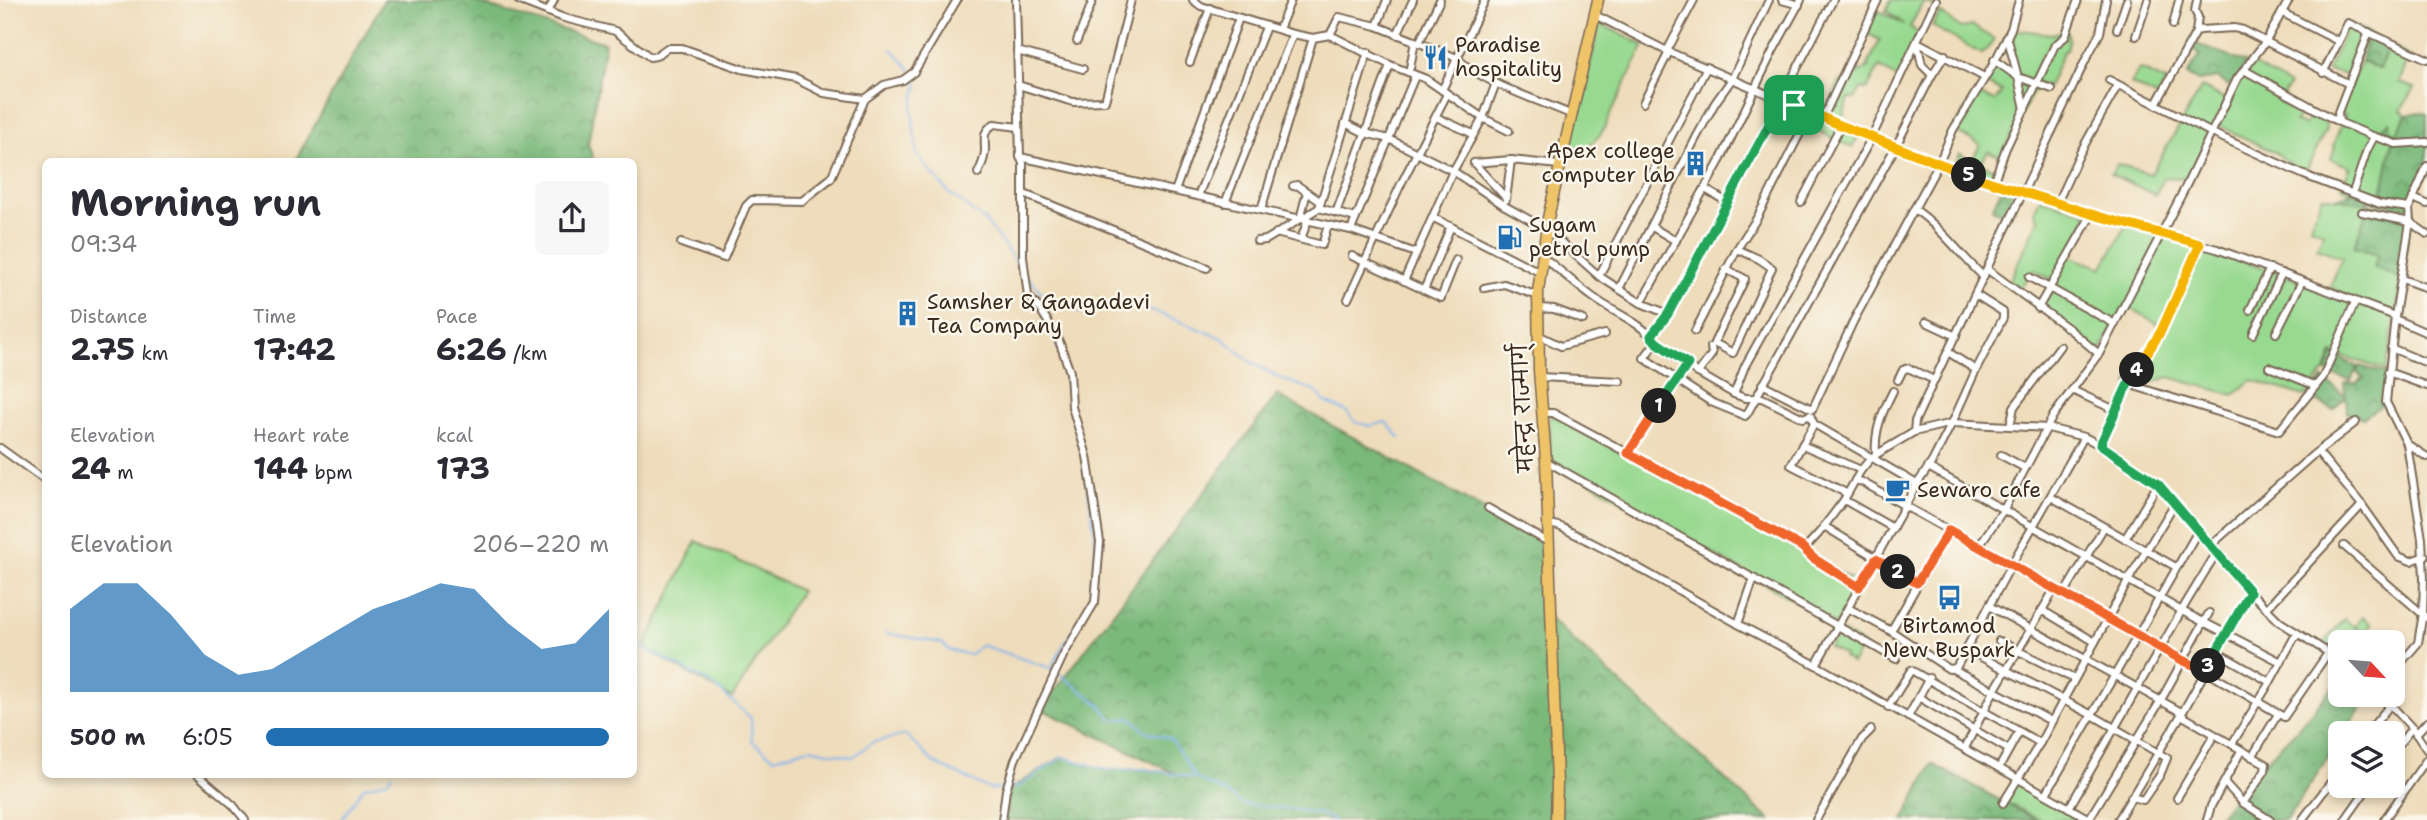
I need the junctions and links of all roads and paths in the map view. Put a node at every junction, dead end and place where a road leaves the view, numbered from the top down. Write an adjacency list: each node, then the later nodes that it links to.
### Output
1 (518, 0): 30 (street)
2 (554, 0): 30 (street)
3 (957, 0): 80 (street)
4 (1016, 0): 52 (street)
5 (1093, 0): 47 (street)
6 (1131, 0): 74 (street)
7 (1193, 0): 29 (street)
8 (1291, 0): 37 (street)
9 (1387, 0): 35 (street)
10 (1413, 0): 43 (street)
11 (1440, 0): 50 (street)
12 (1485, 0): 56 (street)
13 (1598, 0): 32 (highway, महेन्द्र राज्मार्ग्)
14 (1693, 0): 53 (street)
15 (1769, 0): 70 (street)
16 (1782, 0): 28 (street)
17 (1833, 0): 81 (street)
18 (1878, 0): 89 (street)
19 (1936, 0): 51 (street)
20 (2019, 0): 44 (street)
21 (2078, 0): 75 (street)
22 (2106, 0): 117 (street)
23 (2127, 0): 38 (street)
24 (2148, 0): 45 (street)
25 (2179, 0): 34 (street)
26 (2197, 0): 39 (street)
27 (2289, 0): 31 (street)
28 (1800, 3): 77 (street)
29 (1210, 8): 33 (street); 59 (street)
30 (548, 12): 80 (street)
31 (2283, 13): 48 (street); 49 (street)
32 (1595, 15): 53 (street); 86 (highway, महेन्द्र राज्मार्ग्)
33 (1239, 18): 36 (street); 114 (street)
34 (2173, 25)
35 (1377, 26): 42 (street); 43 (street)
36 (1266, 27): 37 (street); 119 (street)
37 (1279, 29): 41 (street)
38 (2117, 29)
39 (2196, 32): 48 (street); 83 (street)
40 (2369, 32): 49 (street); 57 (street); 73 (street)
41 (1293, 34): 46 (street); 124 (street)
42 (1330, 35): 46 (street); 54 (street)
43 (1398, 35): 50 (street)
44 (2007, 36): 58 (street); 68 (street)
45 (2136, 36)
46 (1313, 38): 131 (street)
47 (1077, 41)
48 (2266, 41): 64 (street); 65 (street)
49 (2338, 41): 65 (street)
50 (1417, 42): 56 (street); 62 (street)
51 (1917, 42): 55 (street); 66 (street); 98 (street)
52 (1017, 51): 63 (street); 74 (street)
53 (1668, 51): 61 (street); 82 (street)
54 (1368, 52): 60 (street); 91 (street)
55 (1945, 55): 66 (street); 69 (street)
56 (1457, 58): 72 (street); 79 (street)
57 (2427, 59)
58 (1994, 60): 68 (street); 69 (street)
59 (1190, 62)
60 (1390, 65): 67 (street); 96 (street)
61 (1707, 67): 70 (street); 165 (street)
62 (1410, 68)
63 (1083, 69)
64 (2244, 71): 90 (street); 95 (street)
65 (2323, 73): 73 (street)
66 (1932, 75): 102 (street)
67 (1415, 76): 79 (street); 100 (street)
68 (2018, 77): 75 (street); 84 (street)
69 (1984, 78): 106 (street)
70 (1732, 79): 77 (street); 141 (street)
71 (2109, 80): 76 (street)
72 (1496, 83): 86 (street); 88 (street)
73 (2349, 84): 90 (street)
74 (1018, 85): 93 (street)
75 (2037, 85): 78 (street); 84 (street)
76 (2118, 85): 83 (street); 125 (street)
77 (1756, 89): 81 (street); 113 (street)
78 (2052, 89)
79 (1445, 92): 87 (street); 88 (street)
80 (865, 99): 151 (street)
81 (1782, 100): 85 (street); 122 (street)
82 (1643, 103)
83 (2155, 104): 95 (street)
84 (2025, 110): 111 (street)
85 (1811, 112): 89 (street); 153 (street)
86 (1570, 114): 107 (highway, महेन्द्र राज्मार्ग्)
87 (1436, 117): 97 (street); 103 (street)
88 (1483, 118): 94 (street); 97 (street)
89 (1823, 118): 92 (street)
90 (2339, 122): 99 (street)
91 (1345, 123): 96 (street); 127 (street)
92 (1841, 125): 98 (street); 123 (street)
93 (1019, 127): 104 (street); 110 (street)
94 (1509, 131)
95 (2212, 132): 116 (street); 145 (street)
96 (1365, 133): 100 (street); 133 (street)
97 (1474, 134): 109 (street)
98 (1872, 137): 102 (street); 220 (street)
99 (2374, 137): 101 (street); 116 (street)
100 (1389, 139): 103 (street); 136 (street)
101 (2427, 142)
102 (1896, 146): 106 (street); 214 (street)
103 (1417, 153): 109 (street); 148 (street)
104 (1020, 157): 114 (street); 118 (street)
105 (1511, 160): 107 (street); 120 (street); 120 (street)
106 (1939, 163): 111 (street); 130 (street)
107 (1559, 165): 142 (highway, महेन्द्र राज्मार्ग्)
108 (2427, 166): 121 (street)
109 (1452, 171): 128 (street); 135 (street)
110 (978, 173)
111 (1993, 183): 117 (street)
112 (1293, 186): 115 (street)
113 (1705, 189): 122 (street); 150 (street)
114 (1175, 191): 119 (street)
115 (1307, 192): 127 (street); 137 (street)
116 (2353, 192): 129 (street)
117 (2024, 193): 125 (street); 162 (street)
118 (1024, 194): 159 (street); 367 (street)
119 (1198, 197): 124 (street)
120 (1506, 198): 128 (street)
121 (2413, 198): 126 (street); 129 (street)
122 (1727, 202): 184 (street)
123 (1801, 202)
124 (1225, 203): 131 (street)
125 (2057, 204): 134 (street)
126 (2427, 204)
127 (1320, 205): 133 (street); 137 (street)
128 (1505, 206): 142 (street)
129 (2409, 208): 138 (street)
130 (1914, 209): 166 (street); 214 (street)
131 (1261, 210): 137 (street)
132 (2362, 212): 138 (street)
133 (1336, 213): 136 (street)
134 (2092, 214): 145 (street); 174 (street)
135 (1432, 216): 140 (street); 154 (street)
136 (1356, 218): 143 (street)
137 (1304, 219): 139 (street); 144 (street); 147 (street)
138 (2410, 222): 146 (street); 168 (street)
139 (1328, 225): 143 (street); 147 (street)
140 (1451, 226): 163 (street); 175 (street)
141 (1652, 227): 150 (street); 173 (street)
142 (1546, 229): 156 (highway, महेन्द्र राज्मार्ग्); 165 (street)
143 (1352, 230): 148 (street)
144 (1276, 233): 147 (street); 149 (street)
145 (2162, 233): 152 (street); 188 (street)
146 (2427, 234)
147 (1301, 239)
148 (1376, 239): 154 (street); 158 (street)
149 (1257, 240)
150 (1676, 241): 180 (street)
151 (681, 243)
152 (2200, 244): 160 (street); 215 (street)
153 (1737, 248): 161 (street); 161 (street)
154 (1416, 253): 169 (street)
155 (1352, 256): 158 (street)
156 (1543, 257): 163 (highway, महेन्द्र राज्मार्ग्); 195 (street)
157 (1456, 261): 175 (street)
158 (1365, 262): 169 (street); 178 (street)
159 (1206, 268)
160 (2270, 268): 164 (street); 183 (street)
161 (1726, 269): 189 (street)
162 (1988, 270): 166 (street); 182 (street)
163 (1541, 272): 177 (highway, महेन्द्र राज्मार्ग्)
164 (2282, 273): 170 (street); 193 (street)
165 (1599, 275): 173 (street)
166 (1984, 277): 176 (street)
167 (2029, 277): 174 (street)
168 (2402, 279): 172 (street); 185 (street)
169 (1404, 281): 175 (street)
170 (2302, 281): 179 (street); 190 (street)
171 (1484, 288): 177 (street)
172 (2427, 288)
173 (1619, 289): 180 (street)
174 (2049, 289): 182 (street); 188 (street)
175 (1424, 290)
176 (1976, 295): 196 (street); 206 (street)
177 (1538, 296): 181 (highway, महेन्द्र राज्मार्ग्)
178 (1348, 299)
179 (2355, 302): 185 (street); 216 (street)
180 (1641, 303): 184 (street)
181 (1538, 308): 186 (street); 194 (highway, महेन्द्र राज्मार्ग्)
182 (2038, 308): 202 (street)
183 (2250, 310)
184 (1668, 314): 195 (street)
185 (2395, 317): 191 (street); 200 (street)
186 (1583, 320)
187 (1926, 322): 196 (street)
188 (2115, 324): 202 (street)
189 (1695, 331)
190 (2276, 333)
191 (2427, 333)
192 (1605, 334): 194 (street)
193 (2253, 334)
194 (1538, 335): 209 (highway, महेन्द्र राज्मार्ग्)
195 (1651, 336): 197 (street)
196 (1956, 336): 201 (street)
197 (1656, 342): 204 (street); 210 (street)
198 (2060, 346): 227 (street)
199 (1711, 348): 208 (street)
200 (2391, 348): 203 (street); 207 (street)
201 (1948, 352): 206 (street); 212 (street)
202 (2099, 354): 218 (street)
203 (2427, 363)
204 (1688, 364): 208 (street); 210 (street)
205 (2269, 367): 216 (street)
206 (1976, 370): 225 (street)
207 (2388, 372): 217 (street); 231 (street)
208 (1698, 373): 220 (street)
209 (1539, 377): 213 (street); 223 (highway, महेन्द्र राज्मार्ग्)
210 (1676, 380): 221 (street); 236 (street)
211 (1898, 380): 212 (street)
212 (1934, 380): 229 (street)
213 (1620, 381)
214 (1762, 384): 221 (street)
215 (2128, 384): 216 (street); 222 (street)
216 (2316, 386)
217 (2427, 386)
218 (2072, 390): 222 (street); 228 (street)
219 (1893, 391): 238 (street)
220 (1734, 394): 221 (street)
221 (1754, 398): 226 (street)
222 (2115, 410): 233 (street)
223 (1543, 413): 236 (street); 240 (highway, महेन्द्र राज्मार्ग्)
224 (2356, 422): 235 (street)
225 (1952, 423): 227 (street); 229 (street); 241 (street)
226 (1814, 424): 232 (street); 238 (street)
227 (2010, 426): 228 (street)
228 (2048, 428): 230 (street); 242 (street)
229 (1914, 432): 238 (street)
230 (2084, 438): 233 (street); 249 (street)
231 (2407, 444): 239 (street); 270 (street)
232 (1802, 445): 243 (street); 248 (street)
233 (2100, 445): 247 (street)
234 (0, 448): 244 (street)
235 (2318, 452): 251 (street); 264 (street)
236 (1628, 453): 266 (street)
237 (2001, 455): 242 (street)
238 (1874, 456): 243 (street); 246 (street)
239 (2427, 457)
240 (1546, 461): 255 (highway, महेन्द्र राज्मार्ग्); 275 (street)
241 (1928, 467): 246 (street); 254 (street)
242 (2025, 468): 254 (street)
243 (1861, 470): 245 (street)
244 (42, 478)
245 (1855, 481): 248 (street); 252 (street)
246 (1917, 484): 252 (street)
247 (2158, 484): 250 (street); 262 (street)
248 (1845, 496): 256 (street); 259 (street)
249 (2051, 497): 257 (street); 258 (street)
250 (2175, 503): 261 (street); 268 (street)
251 (2362, 505): 270 (street); 286 (street)
252 (1906, 506): 259 (street); 260 (street)
253 (1488, 508): 263 (street)
254 (2004, 509): 257 (street); 267 (street)
255 (1547, 523): 263 (highway, महेन्द्र राज्मार्ग्); 293 (street)
256 (1824, 526): 266 (street); 272 (street)
257 (2035, 526): 271 (street); 273 (street)
258 (2104, 527): 262 (street); 271 (street)
259 (1894, 528): 272 (street)
260 (1949, 530): 267 (street); 278 (street)
261 (2198, 531): 264 (street); 274 (street)
262 (2125, 539): 268 (street)
263 (1548, 542): 368 (highway, महेन्द्र राज्मार्ग्)
264 (2211, 545): 269 (street)
265 (2344, 546): 290 (street)
266 (1802, 547): 279 (street)
267 (1978, 547): 273 (street)
268 (2147, 552): 274 (street); 277 (street)
269 (2217, 552): 281 (street); 288 (street)
270 (2425, 556): 276 (street)
271 (2085, 557): 277 (street); 282 (street)
272 (1876, 559): 278 (street); 279 (street)
273 (2011, 565): 280 (street); 284 (street)
274 (2176, 567): 283 (street)
275 (1754, 578): 293 (street); 294 (street)
276 (2426, 579): 290 (street)
277 (2129, 580): 283 (street); 291 (street)
278 (1917, 583): 296 (street)
279 (1859, 587): 285 (street)
280 (2054, 590): 282 (street); 287 (street)
281 (2250, 592): 286 (street); 297 (street)
282 (2064, 594): 291 (street)
283 (2160, 596): 288 (street); 298 (street)
284 (1989, 606): 295 (street); 302 (street)
285 (1848, 608): 294 (street); 296 (street)
286 (2267, 608): 299 (street)
287 (2042, 610): 295 (street); 301 (street)
288 (2182, 611): 292 (street); 303 (street)
289 (2209, 613): 292 (street)
290 (2425, 615): 307 (street)
291 (2109, 619): 298 (street); 301 (street)
292 (2205, 621): 297 (street); 310 (street)
293 (1738, 624): 312 (street)
294 (1836, 627): 308 (street); 312 (street)
295 (2032, 629): 304 (street); 309 (street)
296 (1891, 631): 313 (street)
297 (2227, 632): 305 (street); 311 (street)
298 (2137, 635): 303 (street); 316 (street)
299 (2298, 635): 306 (street); 311 (street)
300 (1999, 641): 304 (street)
301 (2095, 642): 309 (street)
302 (1966, 649): 313 (street); 315 (street)
303 (2161, 649): 310 (street); 320 (street)
304 (2019, 651): 315 (street); 318 (street)
305 (2217, 652): 314 (street); 319 (street)
306 (2328, 653): 331 (street)
307 (2405, 658)
308 (1896, 659)
309 (2086, 659): 316 (street); 318 (street)
310 (2182, 660): 314 (street); 324 (street)
311 (2281, 662): 319 (street)
312 (1816, 665): 326 (street)
313 (1953, 669): 321 (street)
314 (2205, 670): 325 (street); 330 (street)
315 (2006, 671): 321 (street); 323 (street)
316 (2115, 674): 320 (street); 332 (street)
317 (1929, 678): 322 (street); 326 (street); 329 (street)
318 (2074, 679): 323 (street)
319 (2270, 682): 325 (street)
320 (2139, 688): 324 (street); 337 (street)
321 (1994, 691): 329 (street); 334 (street)
322 (1920, 698): 333 (street); 339 (street)
323 (2063, 700): 332 (street); 334 (street)
324 (2161, 700): 330 (street); 343 (street)
325 (2258, 702): 331 (street); 346 (street)
326 (1888, 707): 333 (street)
327 (2388, 707): 335 (street)
328 (2393, 707): 340 (street)
329 (1984, 710): 339 (street); 341 (street)
330 (2181, 713): 342 (street); 351 (street)
331 (2278, 714): 352 (street)
332 (2092, 715): 337 (street); 359 (street)
333 (1908, 717): 347 (street)
334 (2051, 721): 345 (street)
335 (2377, 721)
336 (2427, 722): 340 (street)
337 (2115, 729): 343 (street); 365 (street)
338 (1871, 730): 369 (street)
339 (1974, 730): 347 (street); 348 (street)
340 (2414, 731): 344 (street); 349 (street)
341 (2019, 732): 345 (street); 348 (street)
342 (2214, 735): 346 (street); 361 (street)
343 (2136, 740): 351 (street); 370 (street)
344 (2405, 740)
345 (2040, 743): 356 (street)
346 (2232, 744): 350 (street)
347 (1965, 748): 354 (street)
348 (2009, 750): 354 (street)
349 (2427, 750)
350 (2241, 751): 352 (street); 357 (street)
351 (2158, 753): 360 (street); 360 (street)
352 (2252, 757): 364 (street)
353 (2427, 759): 376 (street)
354 (1999, 768): 356 (street)
355 (202, 778): 366 (street)
356 (2017, 779): 359 (street); 363 (street)
357 (2225, 783): 364 (street); 372 (street)
358 (2328, 786): 374 (street)
359 (2046, 794): 365 (street)
360 (2131, 797): 371 (street)
361 (2177, 798)
362 (2361, 798): 375 (street)
363 (2003, 803)
364 (2243, 803): 373 (street)
365 (2069, 808): 370 (street)
366 (245, 820)
367 (1003, 820)
368 (1556, 820)
369 (1816, 820)
370 (2090, 820)
371 (2118, 820)
372 (2207, 820)
373 (2270, 820)
374 (2302, 820)
375 (2345, 820)
376 (2384, 820)

